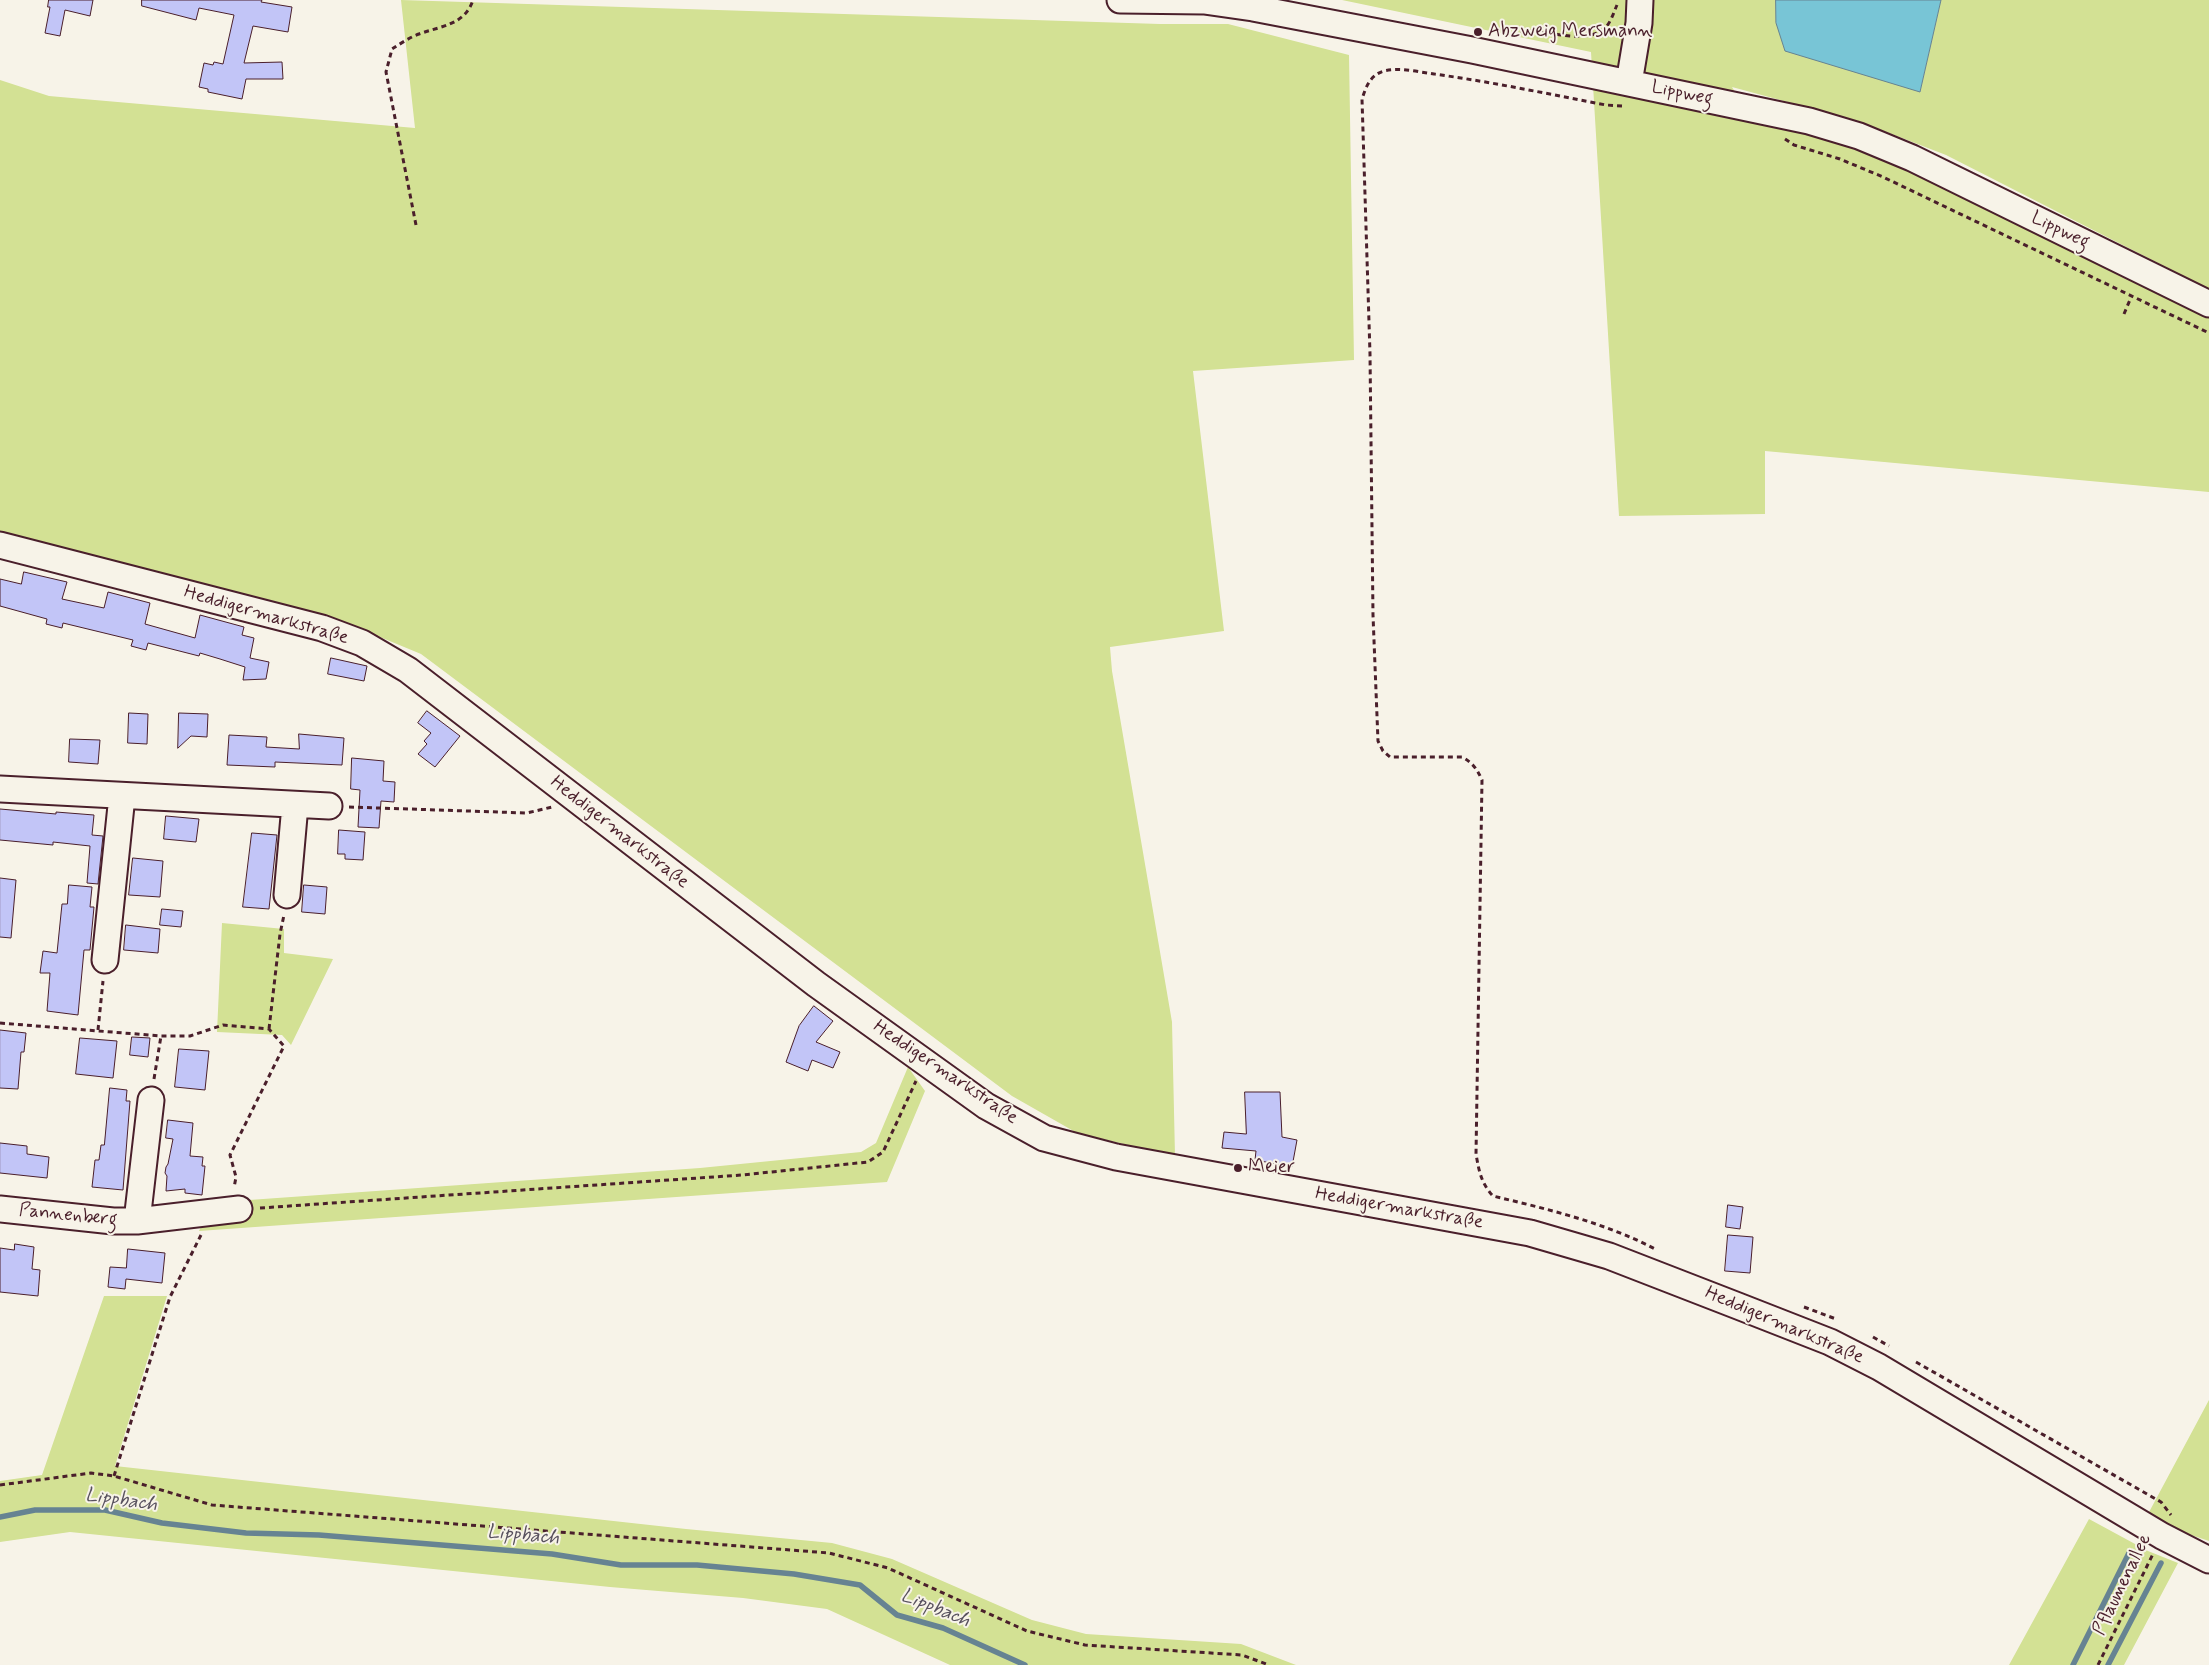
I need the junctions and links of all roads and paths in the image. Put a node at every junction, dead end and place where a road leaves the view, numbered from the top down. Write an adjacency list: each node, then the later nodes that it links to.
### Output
1 (473, 0): 8 (path)
2 (1120, 0): 6 (street, Lippweg)
3 (1640, 11): 6 (street)
4 (1613, 16): 5 (path)
5 (1509, 36)
6 (1627, 94): 9 (street, Lippweg); 29 (path)
7 (1781, 136): 10 (path)
8 (416, 225)
9 (2209, 304)
10 (2209, 333)
11 (0, 545): 14 (street, Heddigermarkstraße)
12 (0, 790): 13 (street)
13 (122, 796): 15 (street); 19 (street)
14 (571, 796): 16 (path); 24 (street, Heddigermarkstraße)
15 (295, 805): 16 (street); 17 (street)
16 (329, 806)
17 (286, 895)
18 (280, 934): 21 (path)
19 (105, 960): 22 (path)
20 (0, 1023): 22 (path)
21 (269, 1029): 23 (path); 27 (path)
22 (98, 1030): 23 (path)
23 (161, 1036): 25 (path)
24 (925, 1063): 27 (path); 37 (street, Heddigermarkstraße)
25 (151, 1100): 28 (street, Pannenberg)
26 (0, 1209): 28 (street, Pannenberg)
27 (227, 1211): 28 (street, Pannenberg); 35 (path)
28 (137, 1221)
29 (1657, 1250)
30 (1796, 1304): 31 (path)
31 (1844, 1323)
32 (1868, 1335): 33 (path)
33 (1892, 1347)
34 (1908, 1357): 37 (path)
35 (114, 1476): 36 (path); 39 (path)
36 (0, 1485)
37 (2167, 1526): 38 (street, Heddigermarkstraße); 40 (path, Pflaumenallee)
38 (2209, 1560)
39 (1269, 1665)
40 (2098, 1665)

